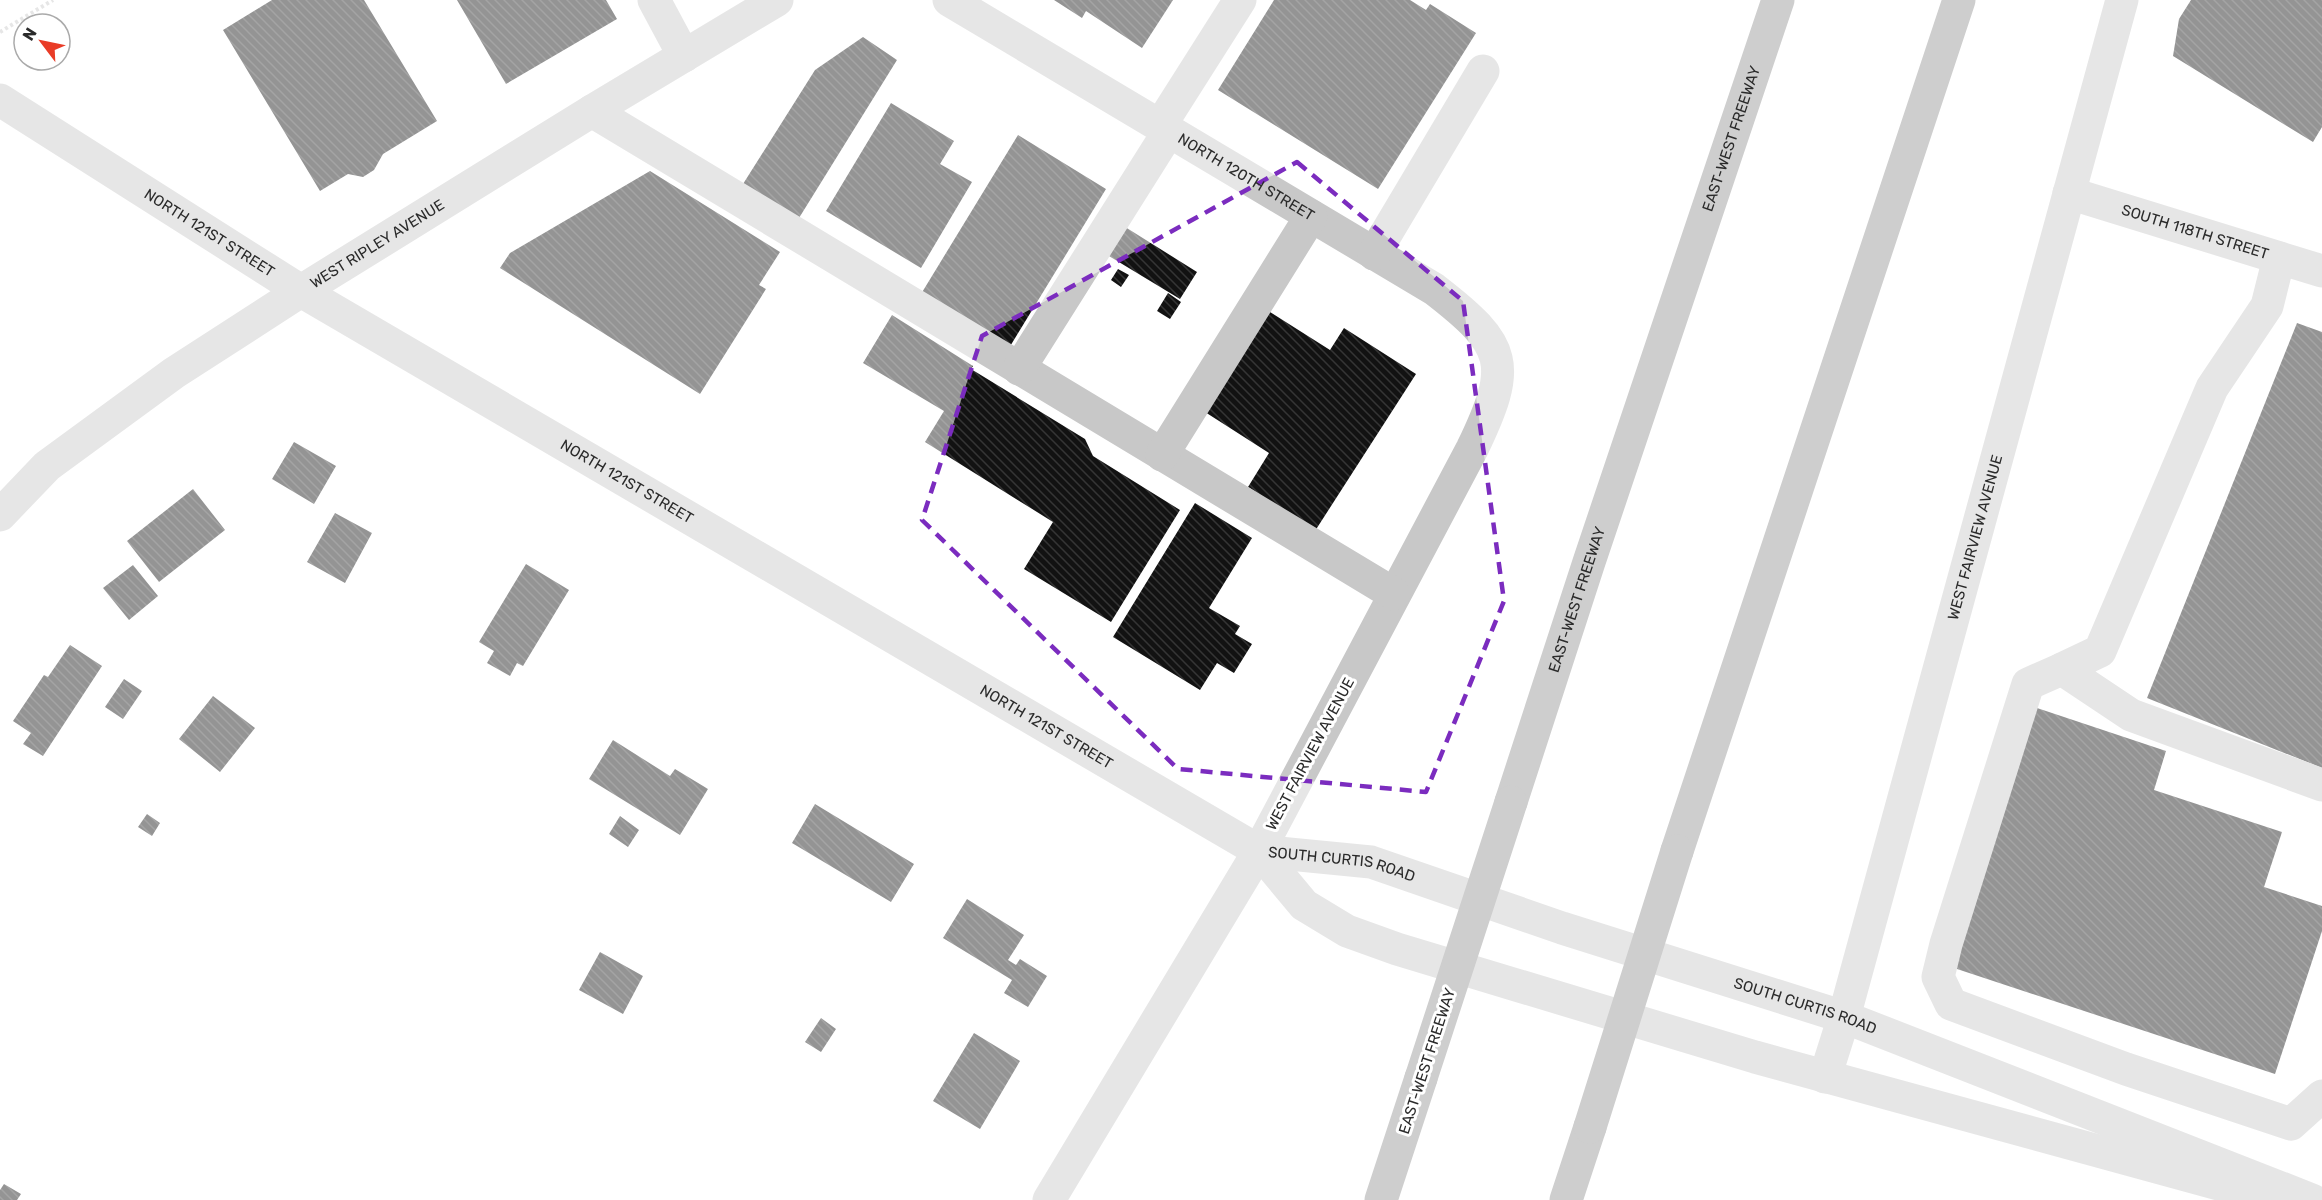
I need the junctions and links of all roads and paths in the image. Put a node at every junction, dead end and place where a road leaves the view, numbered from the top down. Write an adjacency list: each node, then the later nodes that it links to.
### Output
1 (53, 0): 9 (path)
2 (654, 0): 10 (street)
3 (949, 0): 14 (street, NORTH 120TH STREET)
4 (1240, 0): 14 (street)
5 (1778, 0): 34 (highway, EAST-WEST FREEWAY, bridge)
6 (1959, 0): 35 (highway, bridge)
7 (2122, 0): 15 (street, WEST FAIRVIEW AVENUE)
8 (772, 1): 10 (street, WEST RIPLEY AVENUE)
9 (0, 32)
10 (684, 56): 13 (street, WEST RIPLEY AVENUE)
11 (1482, 71): 17 (street)
12 (0, 100): 20 (street, NORTH 121ST STREET)
13 (592, 111): 20 (street, WEST RIPLEY AVENUE); 21 (street)
14 (1165, 129): 16 (street, NORTH 120TH STREET); 21 (street)
15 (2069, 193): 18 (street, SOUTH 118TH STREET); 29 (street, WEST FAIRVIEW AVENUE)
16 (1311, 216): 17 (street, NORTH 120TH STREET); 23 (street)
17 (1374, 254): 22 (street, NORTH 120TH STREET)
18 (2279, 258): 19 (street, SOUTH 118TH STREET); 26 (street)
19 (2318, 263)
20 (301, 291): 24 (street, WEST RIPLEY AVENUE); 28 (street, NORTH 121ST STREET)
21 (1020, 369): 23 (street)
22 (1496, 390): 25 (street, WEST FAIRVIEW AVENUE)
23 (1162, 455): 25 (street)
24 (0, 515)
25 (1394, 594): 28 (street, WEST FAIRVIEW AVENUE)
26 (2062, 669): 27 (street); 31 (street)
27 (2322, 784)
28 (1259, 851): 29 (street, SOUTH CURTIS ROAD); 30 (street, SOUTH CURTIS ROAD); 33 (street, WEST FAIRVIEW AVENUE)
29 (1844, 1017): 30 (street, WEST FAIRVIEW AVENUE); 37 (street, SOUTH CURTIS ROAD)
30 (1825, 1077): 32 (street, SOUTH CURTIS ROAD)
31 (2322, 1096)
32 (2223, 1193): 36 (street, SOUTH CURTIS ROAD)
33 (1048, 1200)
34 (1381, 1200)
35 (1566, 1200)
36 (2277, 1200)
37 (2312, 1200)

